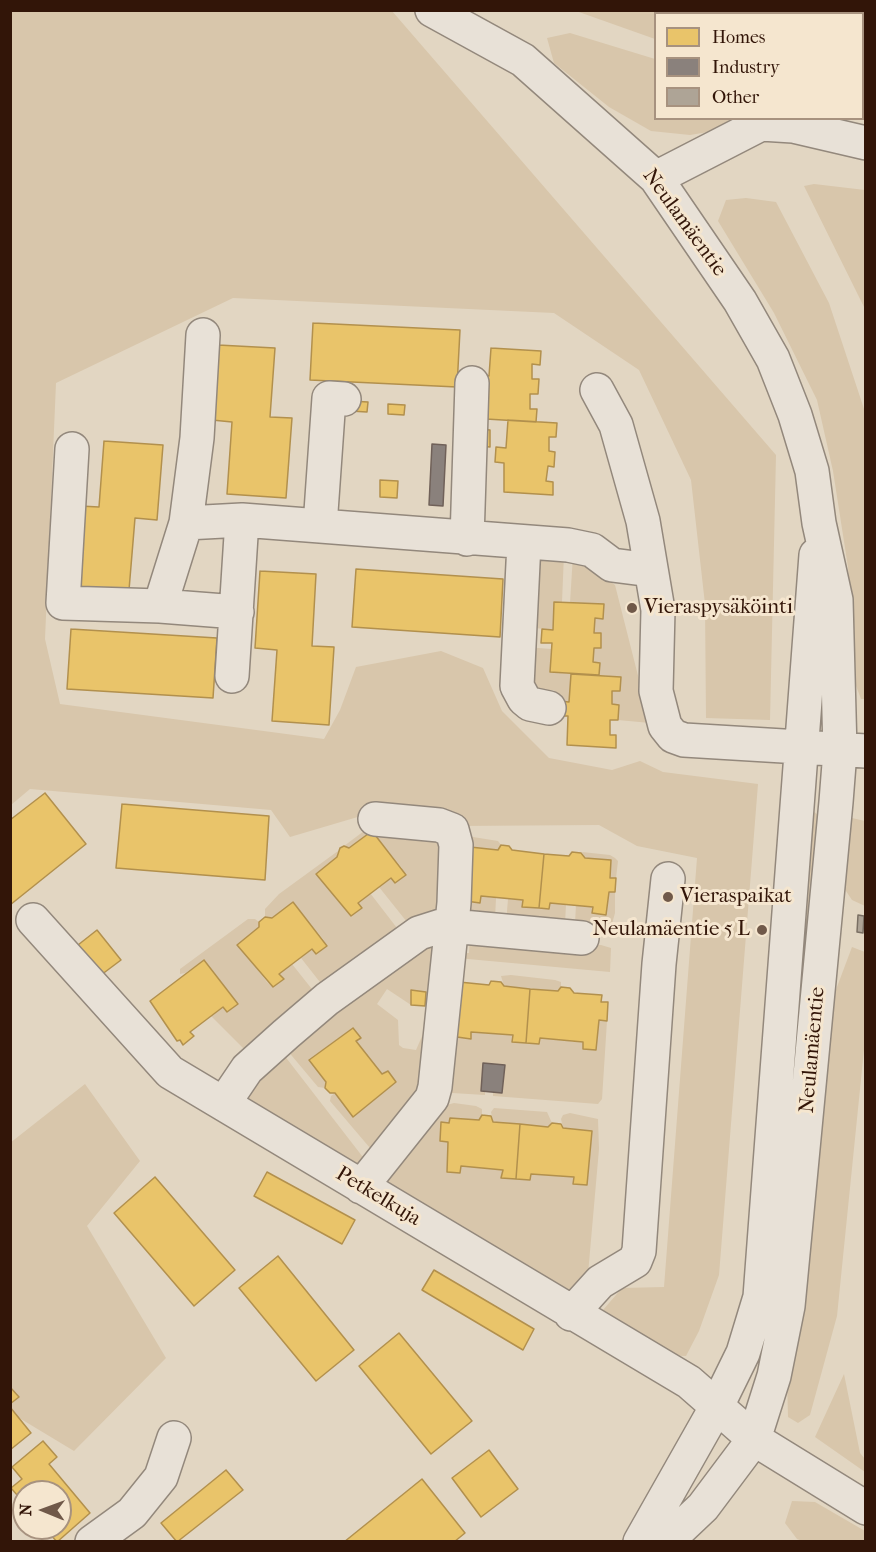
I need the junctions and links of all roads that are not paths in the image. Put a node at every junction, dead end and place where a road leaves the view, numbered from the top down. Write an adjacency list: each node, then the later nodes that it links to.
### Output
1 (432, 10): 3 (street, Neulamäentie)
2 (866, 143): 3 (street)
3 (656, 178): 11 (street, Neulamäentie)
4 (203, 335): 10 (street)
5 (472, 383): 13 (street)
6 (597, 390): 15 (street)
7 (344, 399): 12 (street)
8 (72, 448): 16 (street)
9 (242, 520): 10 (street); 12 (street); 17 (street)
10 (186, 523): 16 (street)
11 (819, 523): 20 (street, Neulamäentie); 21 (street, Neulamäentie)
12 (320, 526): 13 (street)
13 (467, 539): 14 (street)
14 (524, 543): 15 (street); 19 (street)
15 (651, 570): 20 (street)
16 (160, 606): 17 (street)
17 (237, 612): 18 (street)
18 (232, 676)
19 (549, 708)
20 (801, 749): 21 (street); 30 (street, Neulamäentie)
21 (853, 751): 32 (street, Neulamäentie)
22 (375, 819): 25 (street)
23 (668, 879): 29 (street)
24 (33, 920): 27 (street, Petkelkuja)
25 (451, 926): 26 (street); 27 (street); 28 (street)
26 (582, 938)
27 (224, 1103): 28 (street, Petkelkuja)
28 (361, 1186): 29 (street, Petkelkuja)
29 (571, 1314): 30 (street, Petkelkuja)
30 (717, 1406): 32 (street, Petkelkuja); 35 (street, Neulamäentie)
31 (174, 1438): 34 (street)
32 (754, 1439): 33 (street, Petkelkuja); 36 (street, Neulamäentie)
33 (866, 1508)
34 (92, 1542)
35 (640, 1542)
36 (666, 1542)

